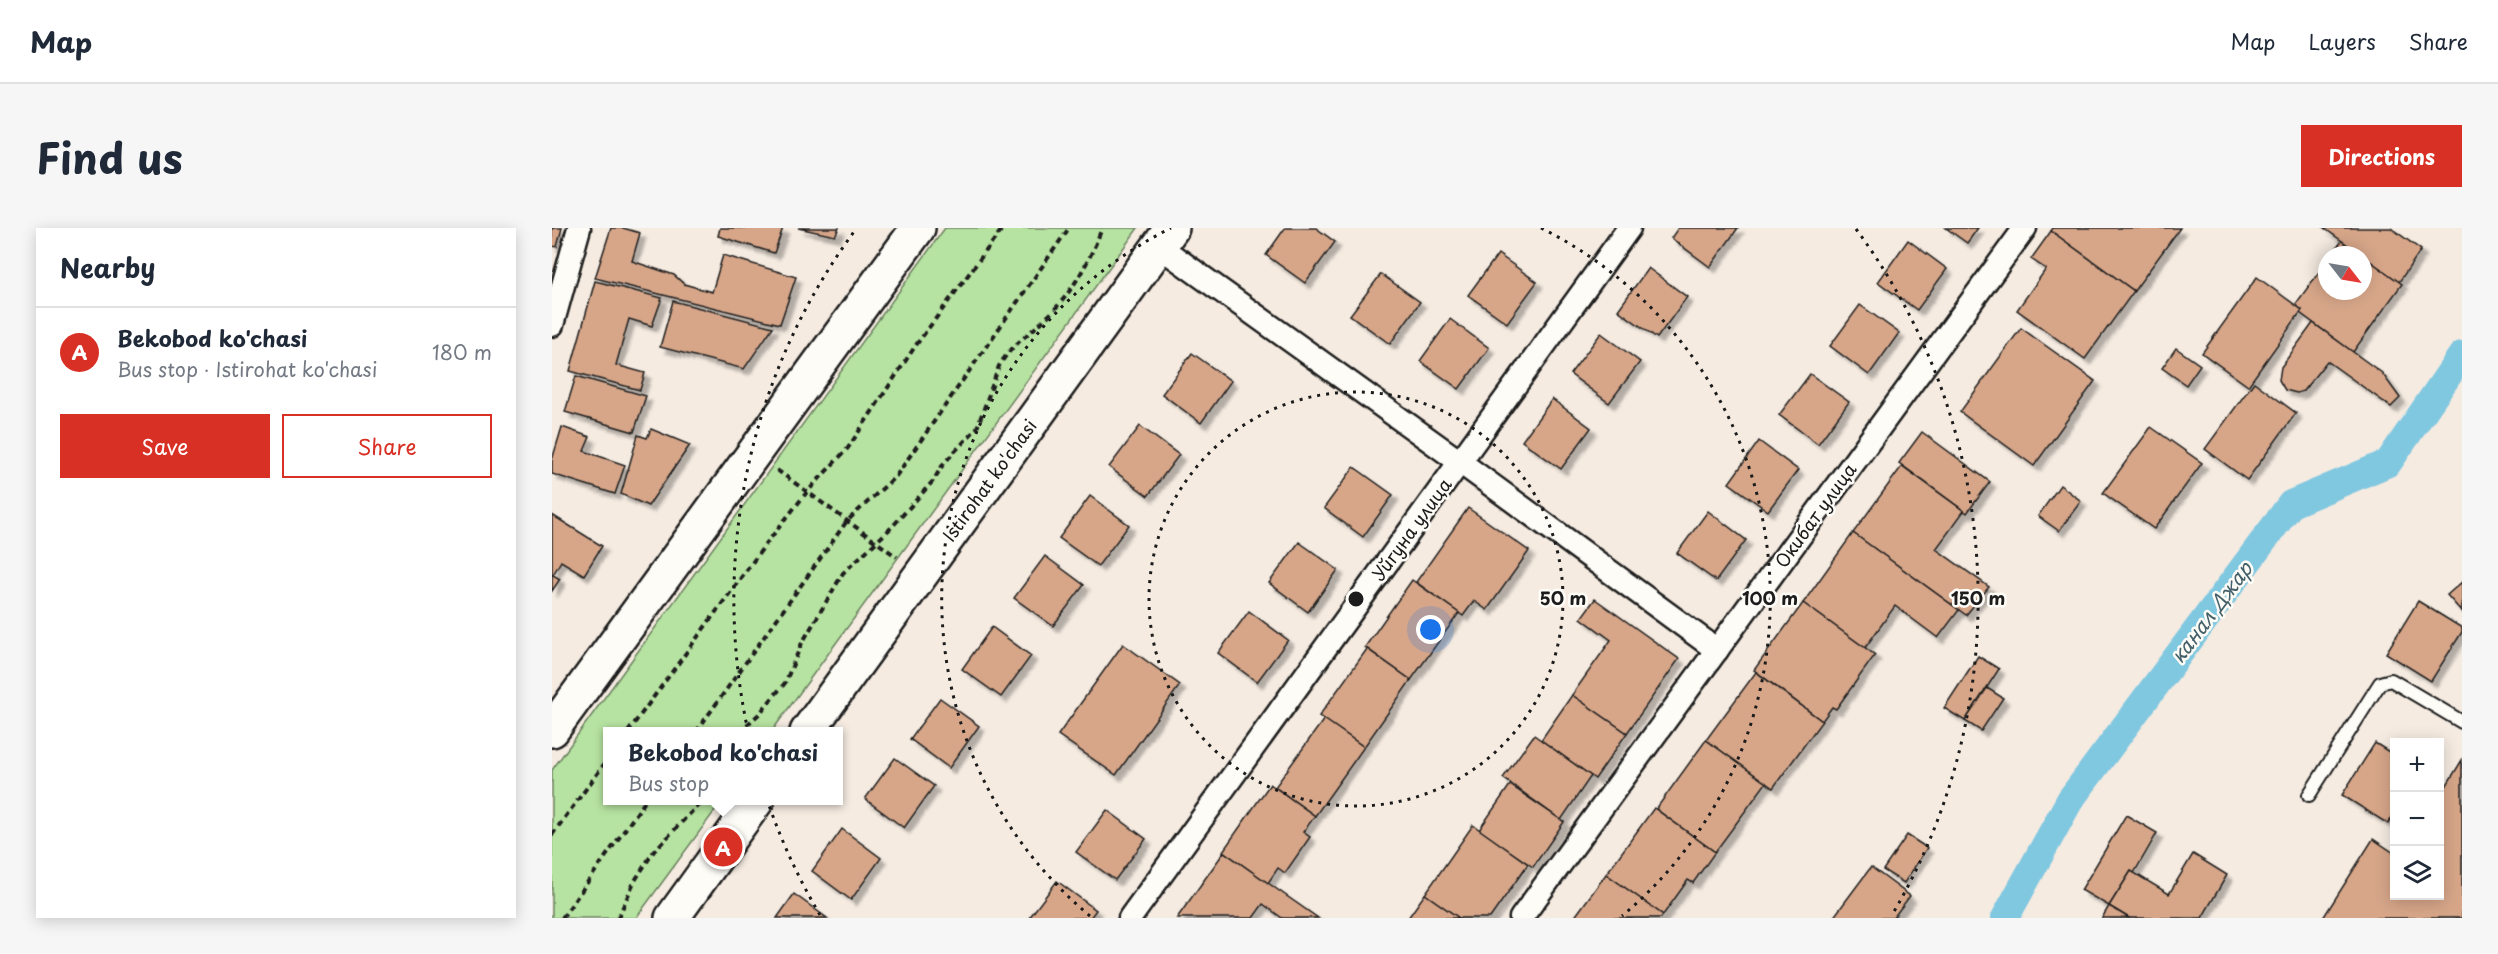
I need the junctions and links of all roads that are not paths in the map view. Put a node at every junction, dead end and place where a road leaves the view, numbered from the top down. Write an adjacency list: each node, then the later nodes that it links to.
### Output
1 (579, 228): 6 (street)
2 (918, 228): 11 (main road)
3 (1629, 228): 7 (street, Уйгуна улица)
4 (2025, 228): 8 (street, Окибат улица)
5 (1165, 237): 7 (street); 10 (main road, Istirohat ko'chasi)
6 (552, 325)
7 (1460, 462): 8 (street); 15 (street, Уйгуна улица)
8 (1717, 650): 16 (street, Окибат улица)
9 (2462, 722): 12 (lane)
10 (811, 727)
11 (552, 730)
12 (2309, 795)
13 (754, 805): 14 (main road)
14 (672, 918)
15 (1130, 918)
16 (1521, 918)

